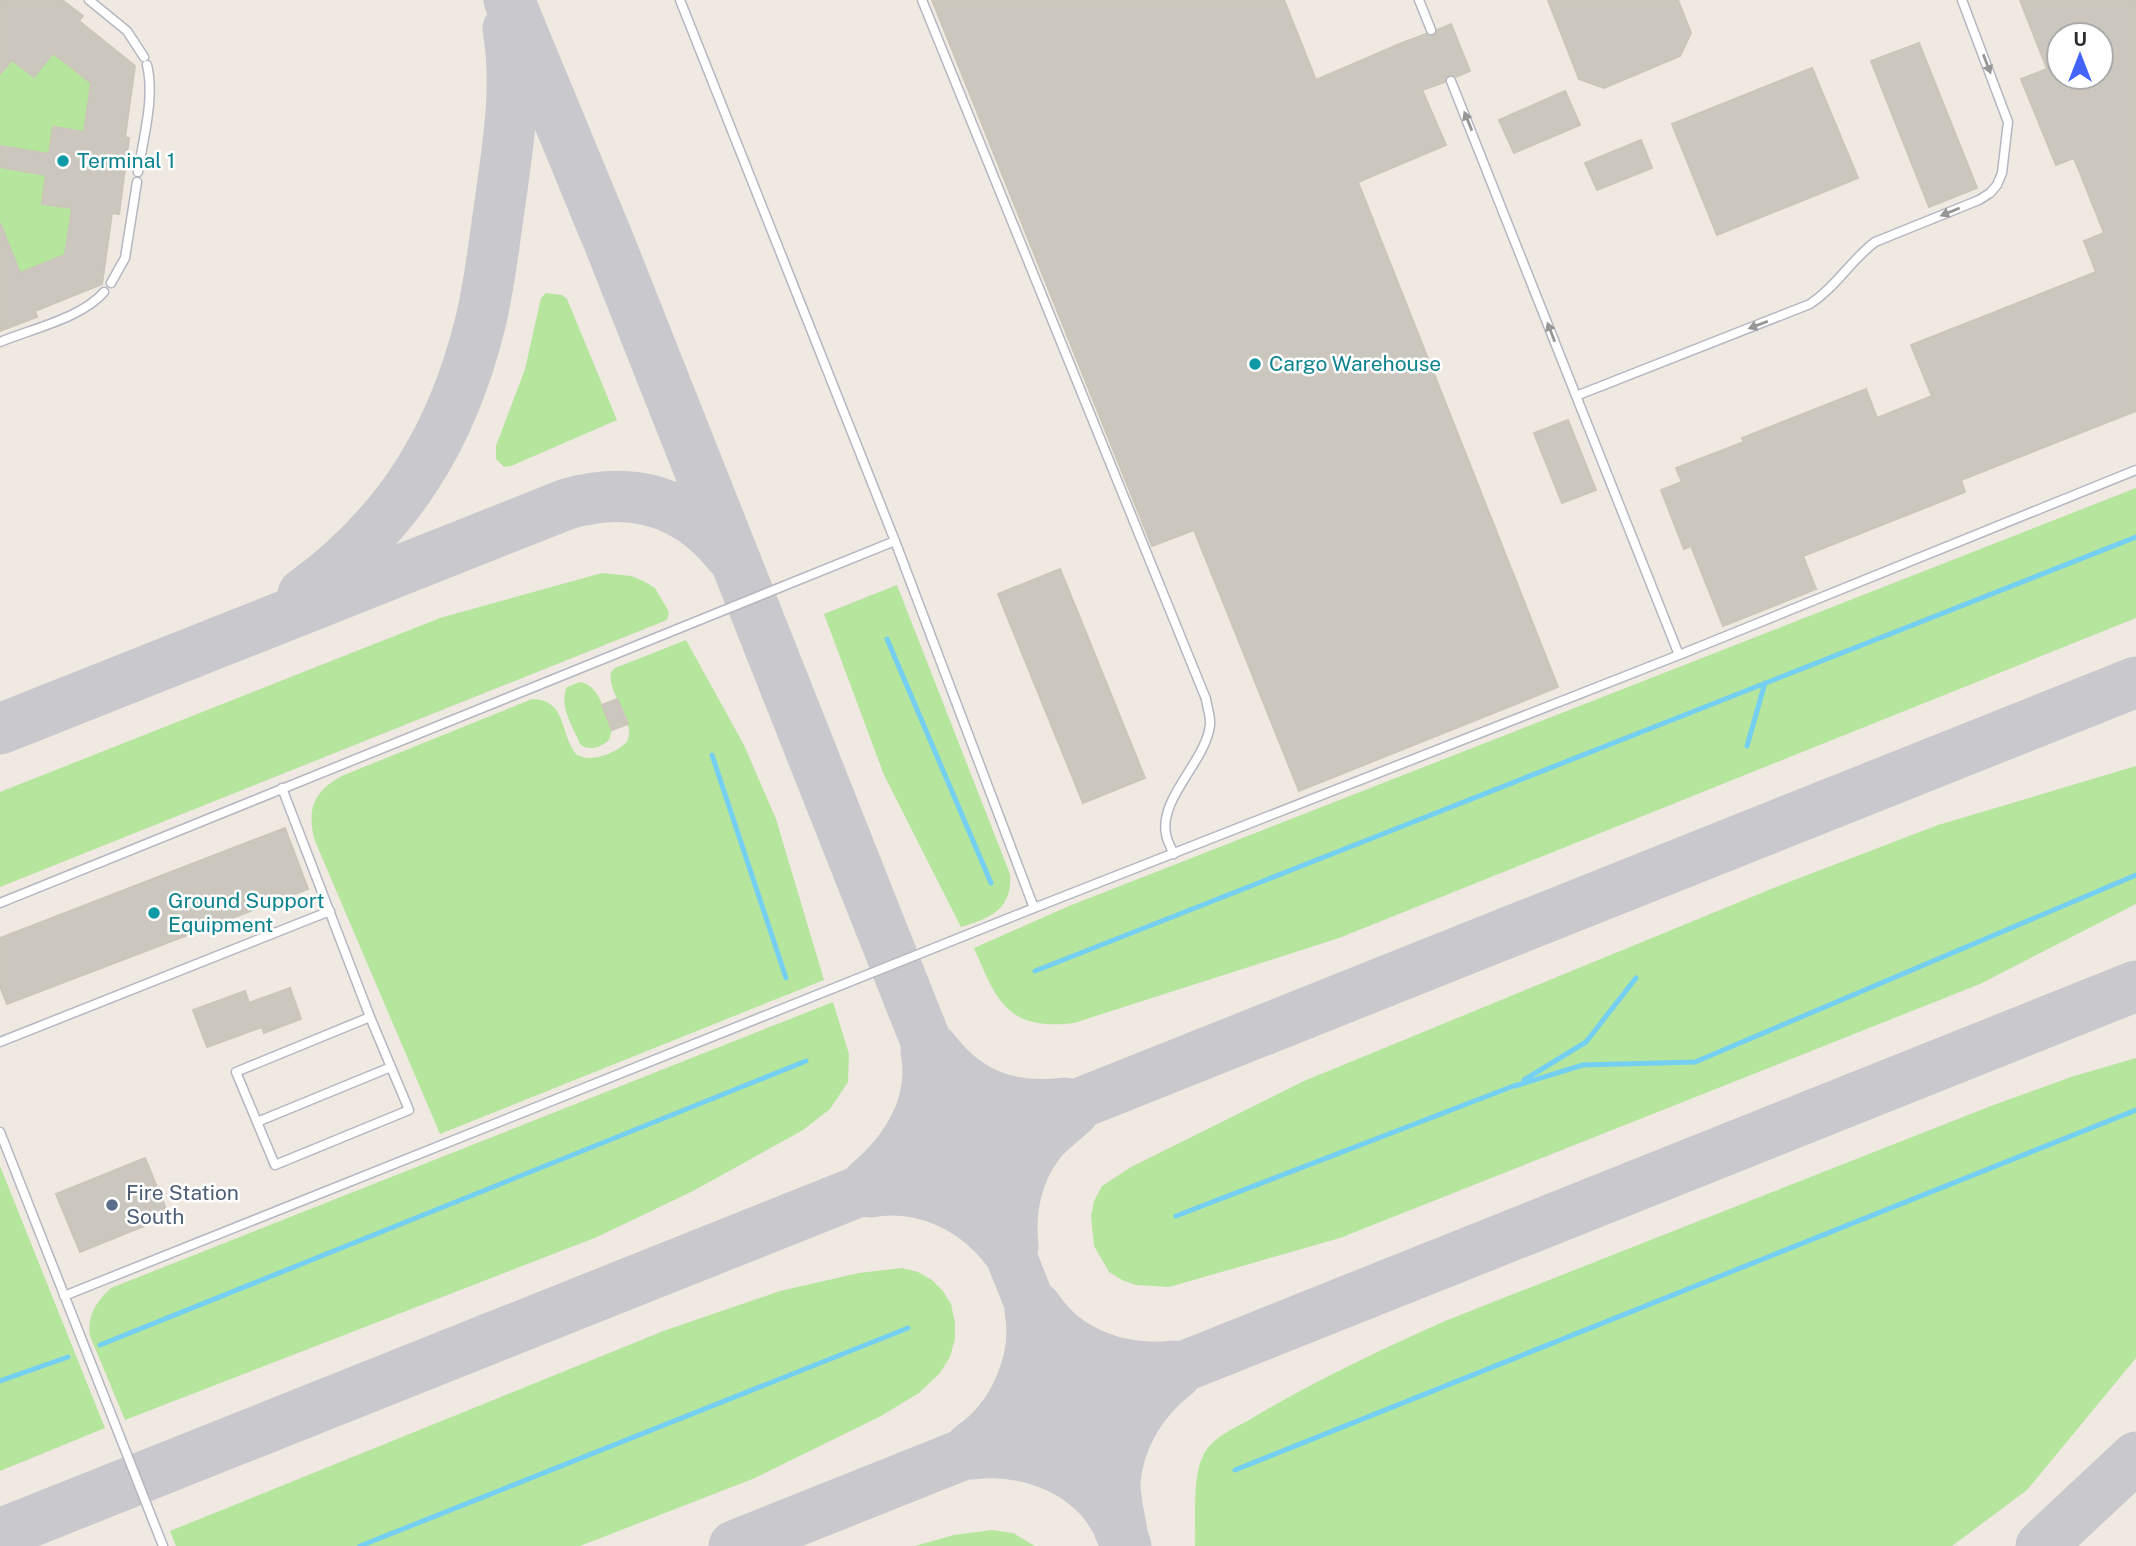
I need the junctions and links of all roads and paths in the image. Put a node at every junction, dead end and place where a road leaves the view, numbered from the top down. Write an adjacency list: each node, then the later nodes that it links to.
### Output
1 (89, 0): 8 (lane)
2 (680, 0): 15 (lane)
3 (922, 0): 18 (lane)
4 (1419, 0): 6 (lane)
5 (1962, 0): 13 (lane, one-way to 13)
6 (1431, 30)
7 (1451, 81): 13 (lane, one-way to 7)
8 (138, 172)
9 (137, 182): 10 (lane)
10 (111, 283)
11 (104, 292): 12 (lane)
12 (0, 342)
13 (1576, 396): 16 (lane)
14 (2136, 470): 16 (lane)
15 (895, 541): 17 (lane); 20 (lane)
16 (1679, 655): 18 (lane)
17 (282, 788): 19 (lane); 21 (lane)
18 (1174, 855): 20 (lane)
19 (0, 903)
20 (1034, 908): 27 (lane)
21 (330, 911): 22 (lane); 23 (lane)
22 (370, 1017): 24 (lane); 25 (lane)
23 (0, 1042)
24 (391, 1067): 25 (lane); 25 (lane)
25 (257, 1122)
26 (0, 1132): 27 (lane)
27 (64, 1296): 28 (lane)
28 (163, 1546)

